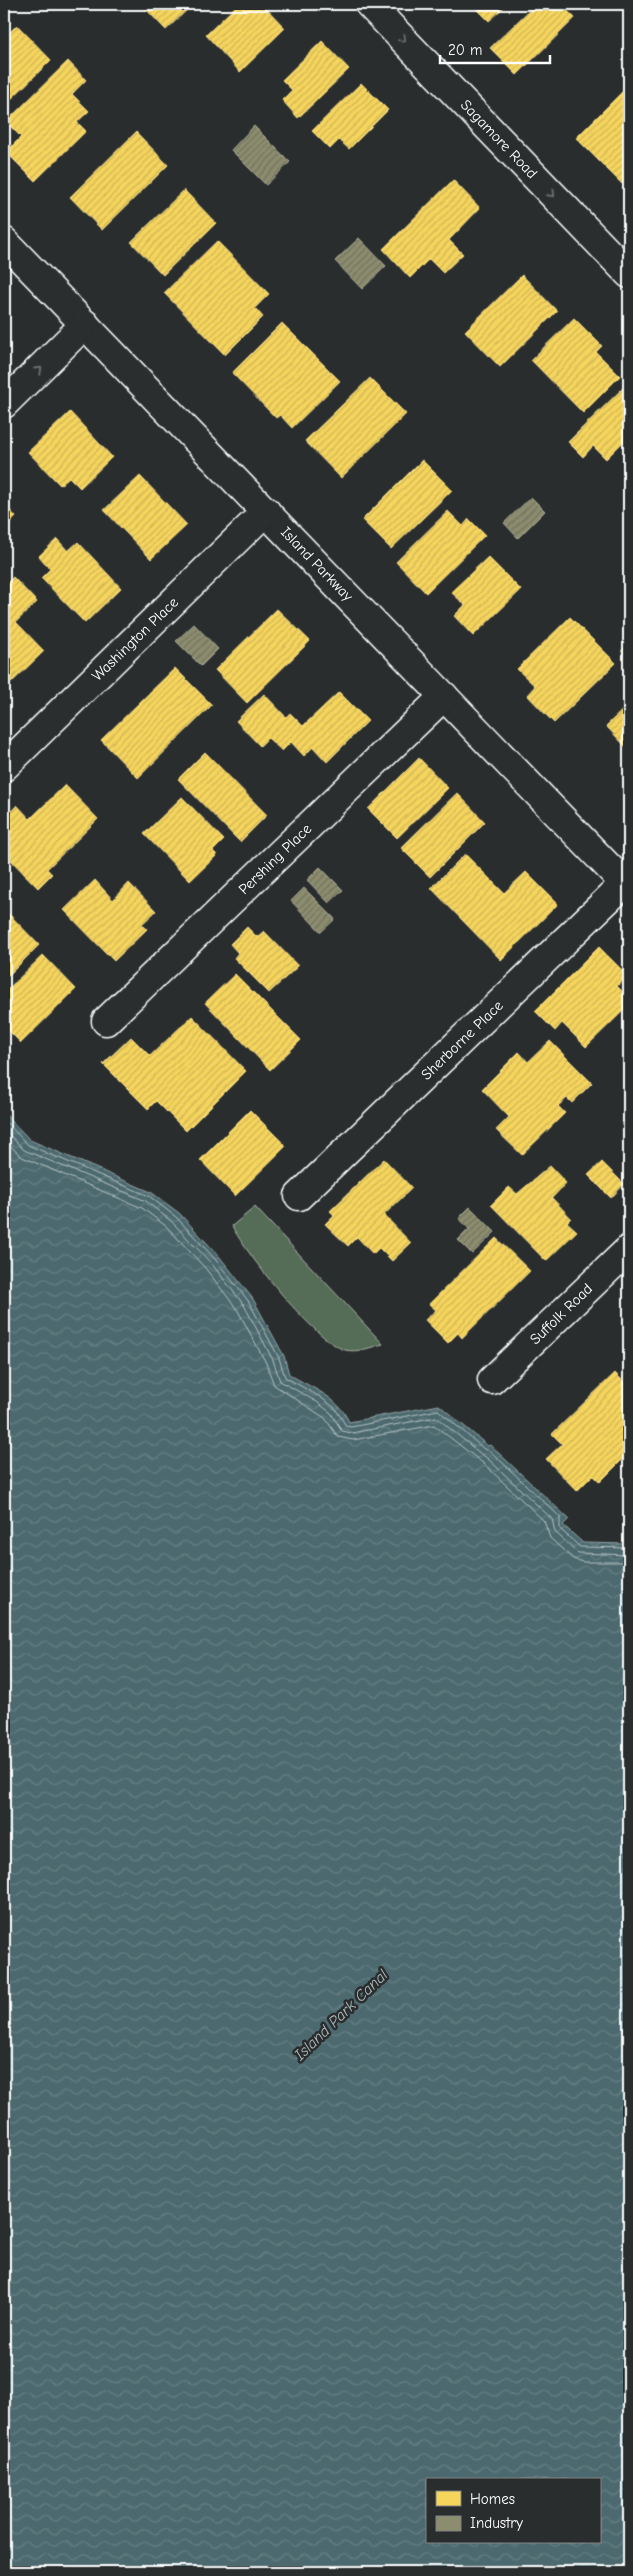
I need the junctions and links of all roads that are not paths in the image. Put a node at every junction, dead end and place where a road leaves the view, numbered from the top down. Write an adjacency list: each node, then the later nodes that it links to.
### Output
1 (369, 4): 3 (street, Sagamore Road, one-way to 3)
2 (4, 241): 4 (street, Island Parkway)
3 (629, 274)
4 (85, 324): 5 (street, one-way to 4); 6 (street, Island Parkway)
5 (4, 404)
6 (266, 510): 7 (street, Island Parkway); 8 (street, Washington Place)
7 (444, 696): 9 (street, Island Parkway); 10 (street, Pershing Place)
8 (4, 767)
9 (627, 886): 11 (street, Sherborne Place)
10 (106, 1021)
11 (299, 1196)
12 (629, 1249): 13 (street, Suffolk Road)
13 (492, 1380)

